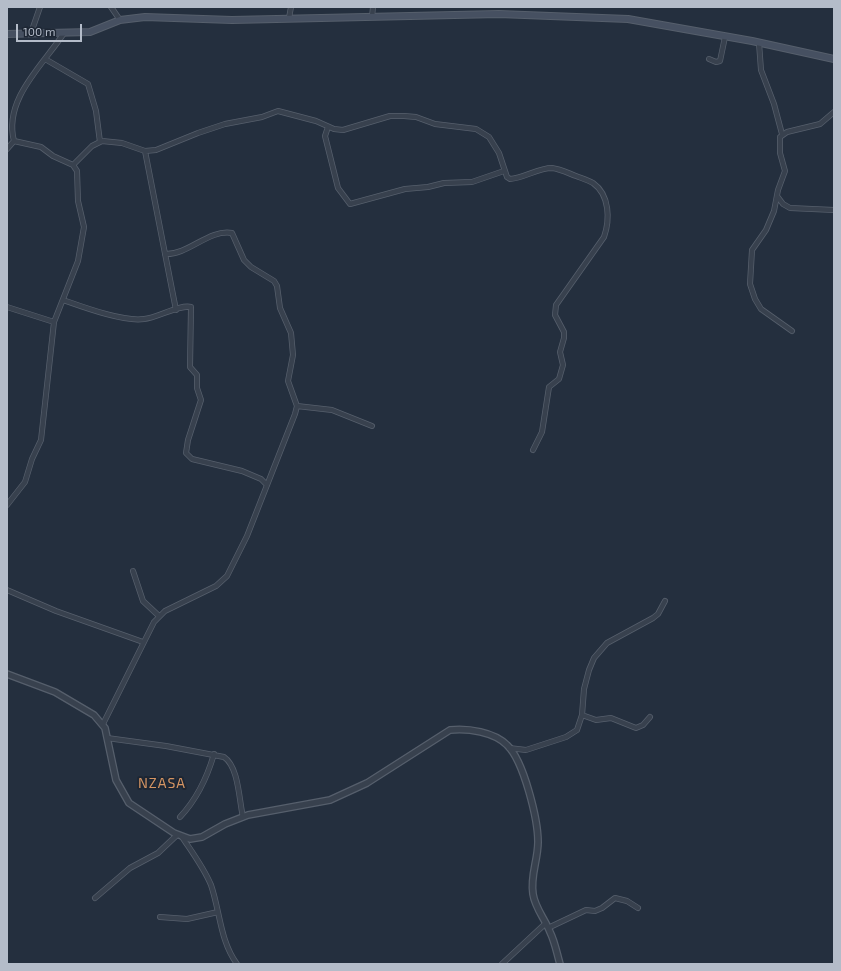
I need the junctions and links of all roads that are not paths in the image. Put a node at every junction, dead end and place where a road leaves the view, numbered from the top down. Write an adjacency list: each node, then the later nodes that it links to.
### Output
1 (40, 7): 8 (street)
2 (111, 7): 7 (street)
3 (291, 7): 6 (street)
4 (373, 7): 5 (street)
5 (372, 17): 6 (main road); 11 (main road)
6 (288, 18): 7 (main road)
7 (120, 20): 9 (main road)
8 (31, 33): 9 (main road); 10 (main road)
9 (64, 33): 14 (street)
10 (7, 34)
11 (725, 37): 12 (main road); 13 (street)
12 (759, 43): 15 (main road); 18 (street)
13 (709, 58)
14 (45, 59): 19 (street); 20 (street)
15 (834, 59)
16 (834, 112): 18 (street)
17 (328, 127): 22 (street); 24 (street); 24 (street)
18 (782, 134): 25 (street)
19 (14, 141): 21 (street); 23 (street)
20 (100, 142): 22 (street); 23 (street)
21 (7, 149)
22 (145, 151): 27 (street)
23 (73, 164): 28 (street)
24 (504, 171): 35 (street)
25 (778, 196): 26 (street); 32 (street)
26 (834, 210)
27 (164, 254): 30 (street); 33 (street)
28 (63, 300): 30 (street); 31 (street)
29 (7, 307): 31 (street)
30 (176, 310): 36 (street)
31 (54, 322): 37 (street)
32 (792, 331)
33 (297, 406): 34 (street); 36 (street)
34 (372, 426)
35 (533, 450)
36 (267, 485): 41 (street)
37 (7, 504)
38 (132, 571): 41 (street)
39 (7, 590): 42 (street)
40 (665, 601): 44 (street)
41 (159, 616): 42 (street)
42 (143, 642): 46 (street)
43 (7, 674): 46 (street)
44 (582, 715): 45 (street); 48 (street)
45 (650, 717)
46 (103, 724): 47 (street)
47 (107, 738): 49 (street); 52 (street)
48 (510, 748): 51 (street); 57 (street)
49 (214, 754): 50 (street); 51 (street)
50 (180, 817)
51 (243, 817): 52 (street)
52 (179, 836): 53 (street); 55 (street)
53 (95, 898)
54 (638, 908): 57 (street)
55 (218, 912): 56 (street); 58 (street)
56 (160, 917)
57 (547, 926): 59 (street); 60 (street)
58 (237, 964)
59 (502, 964)
60 (560, 964)

